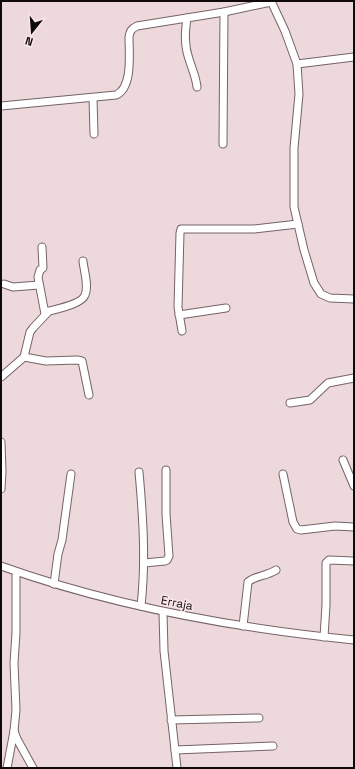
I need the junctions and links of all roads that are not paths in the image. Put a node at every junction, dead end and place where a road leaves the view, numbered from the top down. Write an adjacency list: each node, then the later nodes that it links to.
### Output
1 (271, 2): 2 (street); 5 (street)
2 (224, 12): 3 (street); 10 (street)
3 (186, 18): 6 (street); 7 (street)
4 (354, 57): 5 (street)
5 (298, 64): 11 (street)
6 (197, 87)
7 (93, 98): 8 (street); 9 (street)
8 (1, 106)
9 (94, 134)
10 (223, 144)
11 (298, 224): 16 (street); 19 (street)
12 (42, 247): 15 (street)
13 (83, 261): 18 (street)
14 (4, 284): 15 (street)
15 (39, 285): 18 (street)
16 (354, 298)
17 (226, 308): 19 (street)
18 (45, 314): 21 (street)
19 (179, 315): 20 (street)
20 (182, 331)
21 (24, 357): 22 (street); 24 (street)
22 (1, 377)
23 (354, 378): 25 (street)
24 (89, 396)
25 (290, 403)
26 (1, 442): 33 (street)
27 (343, 460): 32 (street)
28 (166, 470): 36 (street)
29 (140, 472): 36 (street)
30 (70, 474): 40 (street)
31 (283, 474): 34 (street)
32 (354, 486)
33 (1, 489)
34 (354, 527)
35 (354, 561): 44 (street)
36 (144, 563): 41 (street)
37 (1, 566): 39 (street, Erraja)
38 (276, 570): 43 (street)
39 (16, 572): 40 (street, Erraja); 48 (street)
40 (54, 584): 41 (street, Erraja)
41 (141, 606): 42 (street, Erraja)
42 (163, 612): 43 (street, Erraja); 47 (street)
43 (243, 626): 44 (street, Erraja)
44 (324, 637): 45 (street, Erraja)
45 (354, 640)
46 (259, 718): 47 (street)
47 (171, 720): 50 (street)
48 (14, 731): 51 (street); 52 (street)
49 (274, 746): 50 (street)
50 (175, 750): 53 (street)
51 (7, 768)
52 (33, 768)
53 (177, 768)

